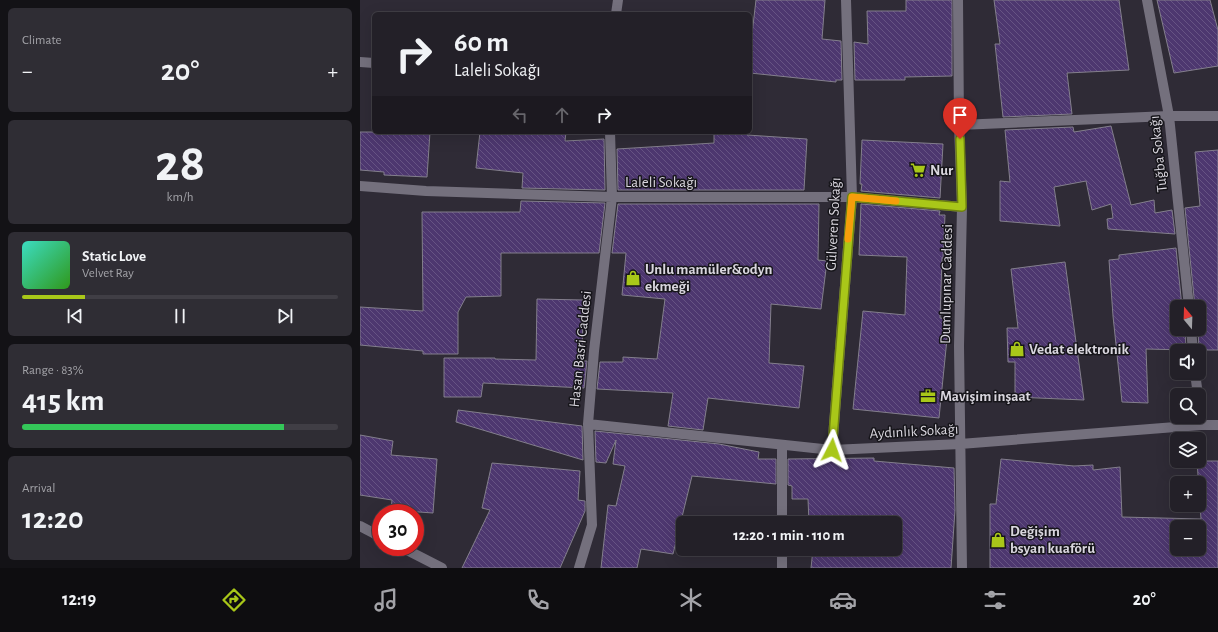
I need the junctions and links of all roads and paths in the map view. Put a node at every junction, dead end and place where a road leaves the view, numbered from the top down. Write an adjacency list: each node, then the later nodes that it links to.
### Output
1 (618, 0): 5 (street)
2 (846, 0): 14 (street, Gülveren Sokağı)
3 (958, 0): 10 (street, Dumlupınar Caddesi)
4 (1147, 0): 8 (street, Tuğba Sokağı)
5 (616, 12)
6 (360, 62): 7 (street)
7 (372, 63)
8 (1170, 116): 9 (street); 10 (street); 16 (street, Tuğba Sokağı)
9 (1218, 116)
10 (959, 125): 15 (street, Dumlupınar Caddesi)
11 (610, 134): 13 (street, Hasan Basri Caddesi)
12 (360, 186): 13 (street, Laleli Sokağı)
13 (612, 197): 14 (street, Laleli Sokağı); 17 (street, Hasan Basri Caddesi)
14 (852, 197): 15 (street, Laleli Sokağı); 22 (street, Gülveren Sokağı)
15 (962, 207): 20 (street, Dumlupınar Caddesi)
16 (1188, 300)
17 (588, 424): 21 (street, Aydınlık Sokağı); 29 (street, Hasan Basri Caddesi)
18 (1200, 425): 19 (street, Aydınlık Sokağı); 20 (street, Aydınlık Sokağı)
19 (1218, 425)
20 (960, 444): 22 (street, Aydınlık Sokağı); 31 (street, Dumlupınar Caddesi)
21 (782, 445): 22 (street, Aydınlık Sokağı); 23 (street)
22 (832, 450)
23 (782, 516)
24 (360, 526): 25 (street)
25 (372, 532)
26 (419, 556): 28 (street)
27 (782, 556): 30 (street)
28 (442, 568)
29 (579, 568)
30 (782, 568)
31 (962, 568)

